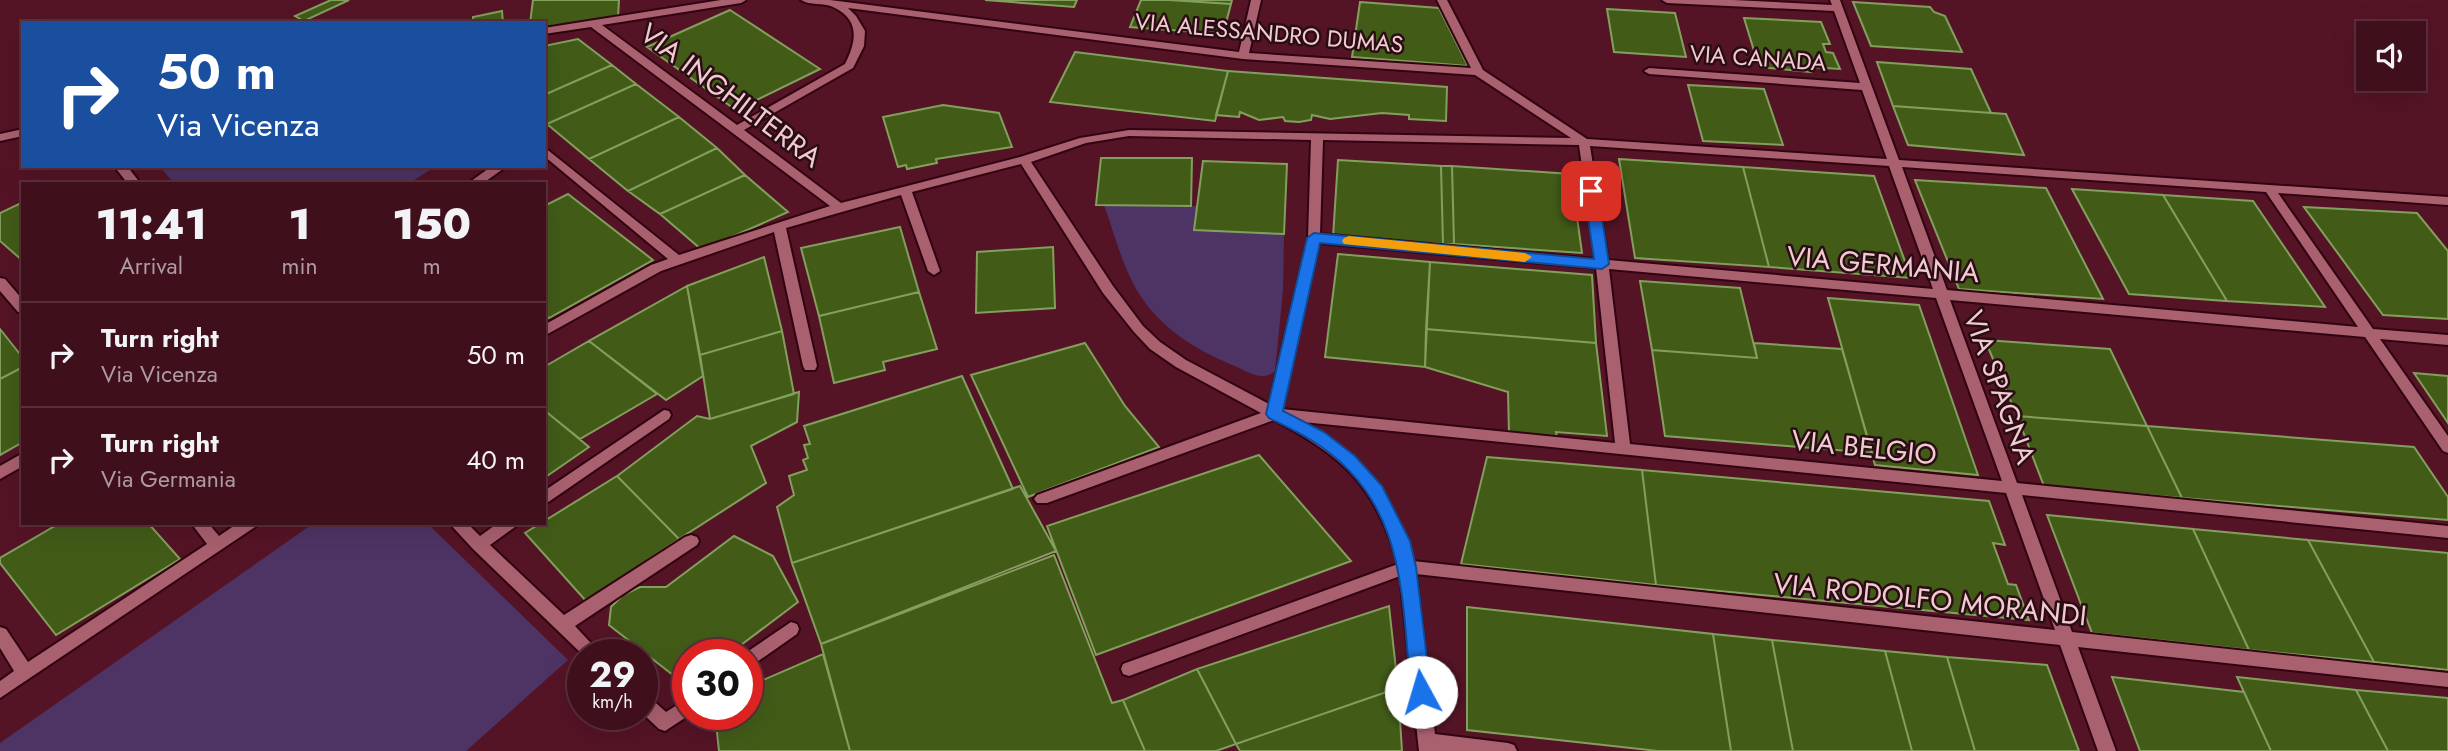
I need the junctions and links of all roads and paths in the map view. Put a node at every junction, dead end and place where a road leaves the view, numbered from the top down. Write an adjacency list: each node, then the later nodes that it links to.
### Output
1 (741, 0): 9 (street)
2 (806, 0): 7 (street, VIA ALESSANDRO DUMAS)
3 (1256, 0): 11 (street)
4 (1443, 0): 13 (street)
5 (1667, 0): 6 (street)
6 (1700, 1): 8 (street)
7 (836, 2): 11 (street, VIA ALESSANDRO DUMAS); 15 (street)
8 (1836, 4): 14 (street, VIA SPAGNA)
9 (593, 23): 10 (street); 15 (street, VIA INGHILTERRA)
10 (546, 31)
11 (1244, 57): 13 (street, VIA ALESSANDRO DUMAS)
12 (1649, 71): 14 (street, VIA CANADA)
13 (1478, 72): 19 (street)
14 (1865, 87): 22 (street, VIA SPAGNA)
15 (736, 130): 30 (street, VIA INGHILTERRA)
16 (21, 133): 18 (street)
17 (1317, 136): 19 (street); 21 (street); 32 (street)
18 (0, 138)
19 (1584, 142): 22 (street); 34 (street)
20 (546, 152): 33 (street)
21 (1024, 160): 28 (street); 43 (street)
22 (1891, 162): 27 (street); 37 (street, VIA SPAGNA)
23 (122, 168): 25 (street)
24 (498, 168): 26 (street)
25 (133, 182)
26 (476, 182)
27 (2268, 187): 29 (street); 40 (street)
28 (905, 190): 30 (street); 35 (street)
29 (2448, 201)
30 (839, 207): 31 (street)
31 (779, 226): 33 (street); 42 (street)
32 (1314, 238): 34 (street, VIA GERMANIA); 43 (street)
33 (678, 261): 39 (street)
34 (1602, 264): 37 (street, VIA GERMANIA); 46 (street)
35 (934, 271)
36 (0, 282): 38 (street)
37 (1939, 293): 40 (street, VIA GERMANIA); 49 (street, VIA SPAGNA)
38 (21, 307)
39 (546, 330)
40 (2369, 333): 41 (street, VIA GERMANIA); 45 (street)
41 (2448, 340)
42 (810, 366)
43 (1274, 414): 46 (street, VIA BELGIO); 51 (street); 60 (street)
44 (664, 415): 50 (street)
45 (2448, 447)
46 (1623, 449): 49 (street, VIA BELGIO)
47 (21, 460): 48 (street)
48 (0, 473)
49 (2010, 488): 56 (street, VIA BELGIO); 65 (street, VIA SPAGNA)
50 (546, 498)
51 (1042, 499)
52 (202, 525): 58 (street)
53 (247, 525): 58 (street)
54 (459, 525): 59 (street)
55 (507, 525): 59 (street)
56 (2448, 532)
57 (691, 541): 61 (street)
58 (218, 545): 68 (street)
59 (479, 545): 61 (street)
60 (1407, 567): 65 (street, VIA RODOLFO MORANDI); 67 (street); 73 (street)
61 (562, 625): 64 (street)
62 (791, 629): 66 (street)
63 (0, 634): 68 (street)
64 (577, 639)
65 (2067, 641): 69 (street, VIA RODOLFO MORANDI); 75 (street, VIA SPAGNA)
66 (763, 650)
67 (1129, 669)
68 (25, 673): 70 (street)
69 (2448, 680)
70 (0, 690)
71 (658, 716): 72 (street)
72 (672, 718)
73 (1427, 746): 74 (street)
74 (1508, 751)
75 (2107, 751)

